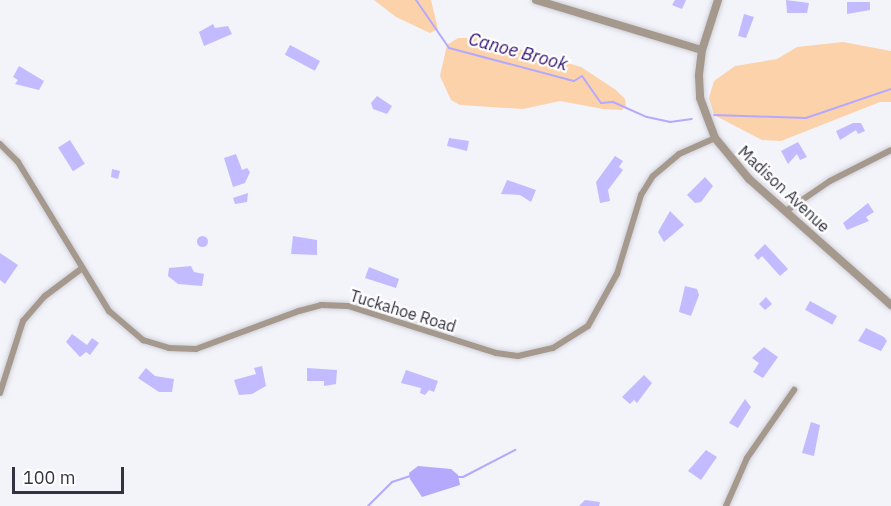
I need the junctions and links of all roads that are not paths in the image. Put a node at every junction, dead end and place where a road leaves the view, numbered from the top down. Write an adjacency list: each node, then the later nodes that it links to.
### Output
1 (536, 0): 3 (street)
2 (718, 0): 3 (street, Madison Avenue)
3 (702, 50): 4 (street, Madison Avenue)
4 (715, 138): 7 (street, Madison Avenue); 8 (street, Tuckahoe Road)
5 (0, 144): 8 (street, Tuckahoe Road)
6 (891, 150): 7 (street)
7 (786, 212): 9 (street, Madison Avenue)
8 (81, 269): 11 (street)
9 (891, 306)
10 (794, 390): 12 (street)
11 (0, 393)
12 (726, 506)

